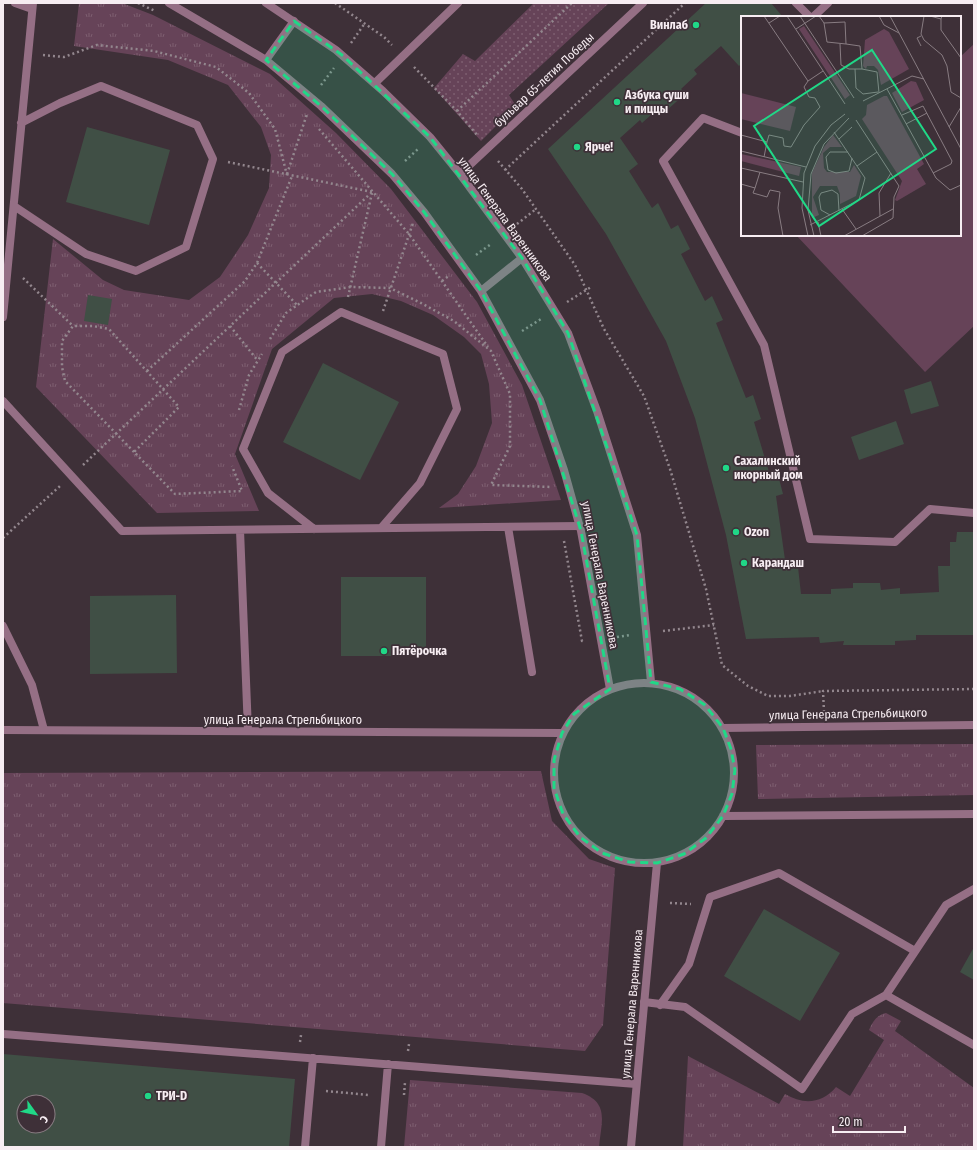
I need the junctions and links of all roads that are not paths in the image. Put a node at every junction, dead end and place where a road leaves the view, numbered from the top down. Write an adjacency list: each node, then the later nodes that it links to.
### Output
1 (15, 3): 8 (street)
2 (169, 3): 12 (street, улица Генерала Варенникова)
3 (266, 3): 11 (street, улица Генерала Варенникова)
4 (458, 3): 13 (street)
5 (643, 3): 16 (street, бульвар 65-летия Победы)
6 (796, 3): 9 (street)
7 (828, 3): 10 (street)
8 (33, 6): 14 (street)
9 (810, 16)
10 (812, 16)
11 (294, 21): 12 (street); 13 (street, улица Генерала Варенникова)
12 (266, 60): 21 (street, улица Генерала Варенникова)
13 (375, 83): 16 (street, улица Генерала Варенникова)
14 (21, 123): 17 (street); 17 (street)
15 (741, 133): 24 (street)
16 (460, 174): 19 (street, улица Генерала Варенникова)
17 (14, 206): 18 (street)
18 (7, 236): 20 (street)
19 (522, 258): 21 (street); 32 (street, улица Генерала Варенникова)
20 (5, 282): 22 (street)
21 (481, 291): 26 (street, улица Генерала Варенникова)
22 (3, 317)
23 (3, 401): 29 (street)
24 (974, 513)
25 (508, 526): 26 (street); 27 (street); 31 (street)
26 (580, 526): 33 (street, улица Генерала Варенникова)
27 (381, 528): 28 (street); 28 (street)
28 (314, 529): 29 (street)
29 (240, 530): 38 (street)
30 (3, 626): 37 (street)
31 (532, 672)
32 (651, 682): 33 (street); 35 (street)
33 (610, 689): 39 (street)
34 (974, 725): 35 (street, улица Генерала Стрельбицкого)
35 (723, 728): 41 (street)
36 (3, 730): 37 (street, улица Генерала Стрельбицкого)
37 (44, 730): 38 (street, улица Генерала Стрельбицкого)
38 (248, 732): 39 (street, улица Генерала Стрельбицкого)
39 (562, 733): 42 (street)
40 (974, 814): 41 (street)
41 (723, 816): 42 (street)
42 (657, 862): 46 (street, улица Генерала Варенникова)
43 (974, 889): 44 (street)
44 (915, 950): 45 (street); 47 (street)
45 (886, 995): 47 (street); 49 (street)
46 (644, 1002): 47 (street); 52 (street, улица Генерала Варенникова)
47 (660, 1005)
48 (3, 1034): 50 (street)
49 (974, 1045)
50 (313, 1058): 51 (street); 53 (street)
51 (388, 1064): 52 (street); 54 (street)
52 (636, 1084): 55 (street, улица Генерала Варенникова)
53 (305, 1147)
54 (381, 1147)
55 (631, 1147)

